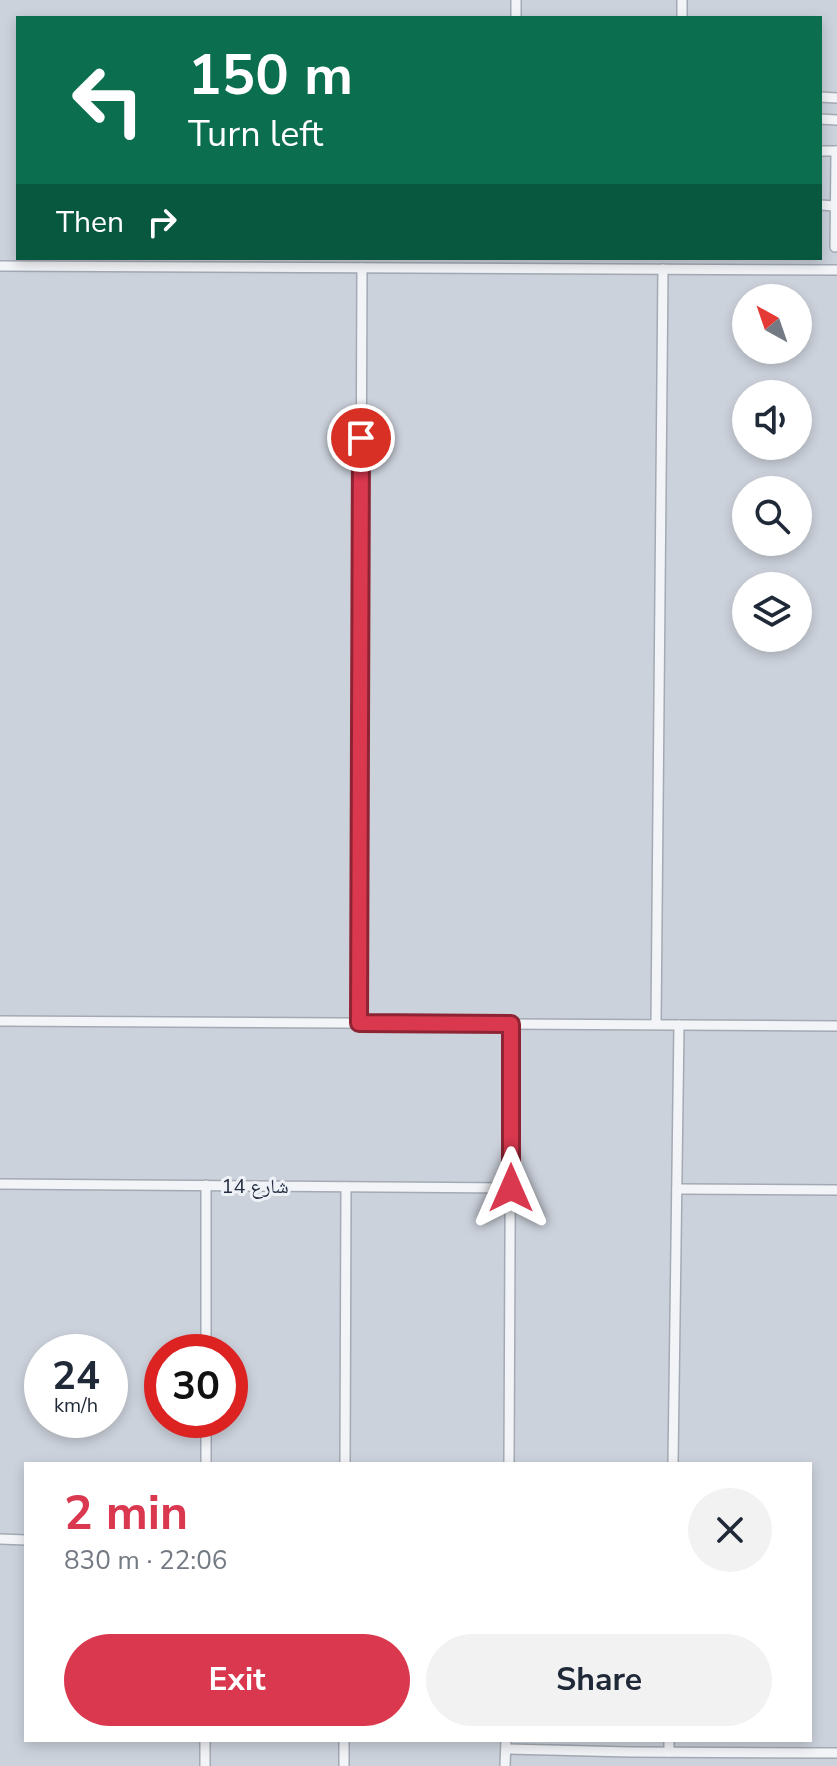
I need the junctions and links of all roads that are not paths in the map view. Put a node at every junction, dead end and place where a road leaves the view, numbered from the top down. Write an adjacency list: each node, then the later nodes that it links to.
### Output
1 (836, 151): 2 (street)
2 (835, 206): 3 (street)
3 (835, 247)
4 (681, 260): 9 (street)
5 (517, 263): 7 (street); 8 (street)
6 (0, 266): 7 (street)
7 (362, 268): 12 (street)
8 (663, 269): 9 (street); 14 (street)
9 (681, 269): 10 (street)
10 (837, 270)
11 (0, 1021): 12 (street)
12 (359, 1023): 13 (street)
13 (511, 1024): 14 (street); 20 (street)
14 (656, 1024): 15 (street)
15 (679, 1025): 16 (street); 21 (street)
16 (837, 1026)
17 (0, 1184): 18 (street, شارع 14)
18 (206, 1185): 19 (street, شارع 14); 23 (street)
19 (346, 1187): 20 (street, شارع 14); 26 (street)
20 (511, 1188): 27 (street)
21 (677, 1189): 22 (street); 28 (street)
22 (837, 1190)
23 (206, 1334)
24 (206, 1438): 25 (street)
25 (206, 1462)
26 (345, 1462)
27 (509, 1462)
28 (673, 1462)
29 (0, 1539): 30 (street)
30 (24, 1540)
31 (205, 1742): 37 (street)
32 (344, 1742): 38 (street)
33 (669, 1742): 35 (street)
34 (506, 1744): 35 (street); 39 (street)
35 (669, 1752): 36 (street)
36 (837, 1753)
37 (205, 1766)
38 (344, 1766)
39 (505, 1766)

